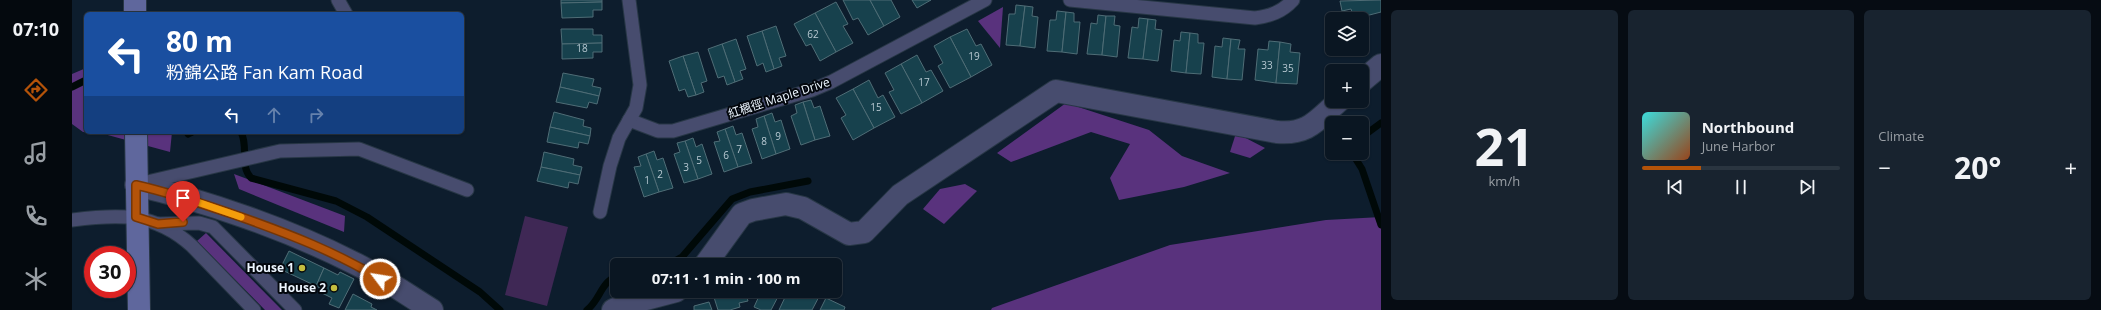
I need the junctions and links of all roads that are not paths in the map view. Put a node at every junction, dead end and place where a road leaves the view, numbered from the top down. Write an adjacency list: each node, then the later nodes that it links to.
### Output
1 (135, 0): 7 (main road)
2 (338, 0): 8 (lane)
3 (629, 0): 12 (lane)
4 (985, 0): 12 (lane, 紅楓徑 Maple Drive)
5 (1070, 0): 6 (lane)
6 (1293, 0)
7 (135, 12)
8 (345, 12)
9 (1381, 65): 10 (street)
10 (1369, 75)
11 (1331, 108): 20 (street)
12 (629, 120): 16 (lane)
13 (136, 134): 14 (main road)
14 (136, 185): 15 (lane); 17 (main road); 25 (street)
15 (468, 190)
16 (600, 212)
17 (136, 217): 18 (lane); 19 (lane); 22 (main road)
18 (72, 220)
19 (158, 224): 23 (lane); 24 (lane)
20 (710, 258)
21 (650, 298): 26 (street)
22 (139, 310)
23 (254, 310)
24 (295, 310)
25 (432, 310)
26 (613, 310)

